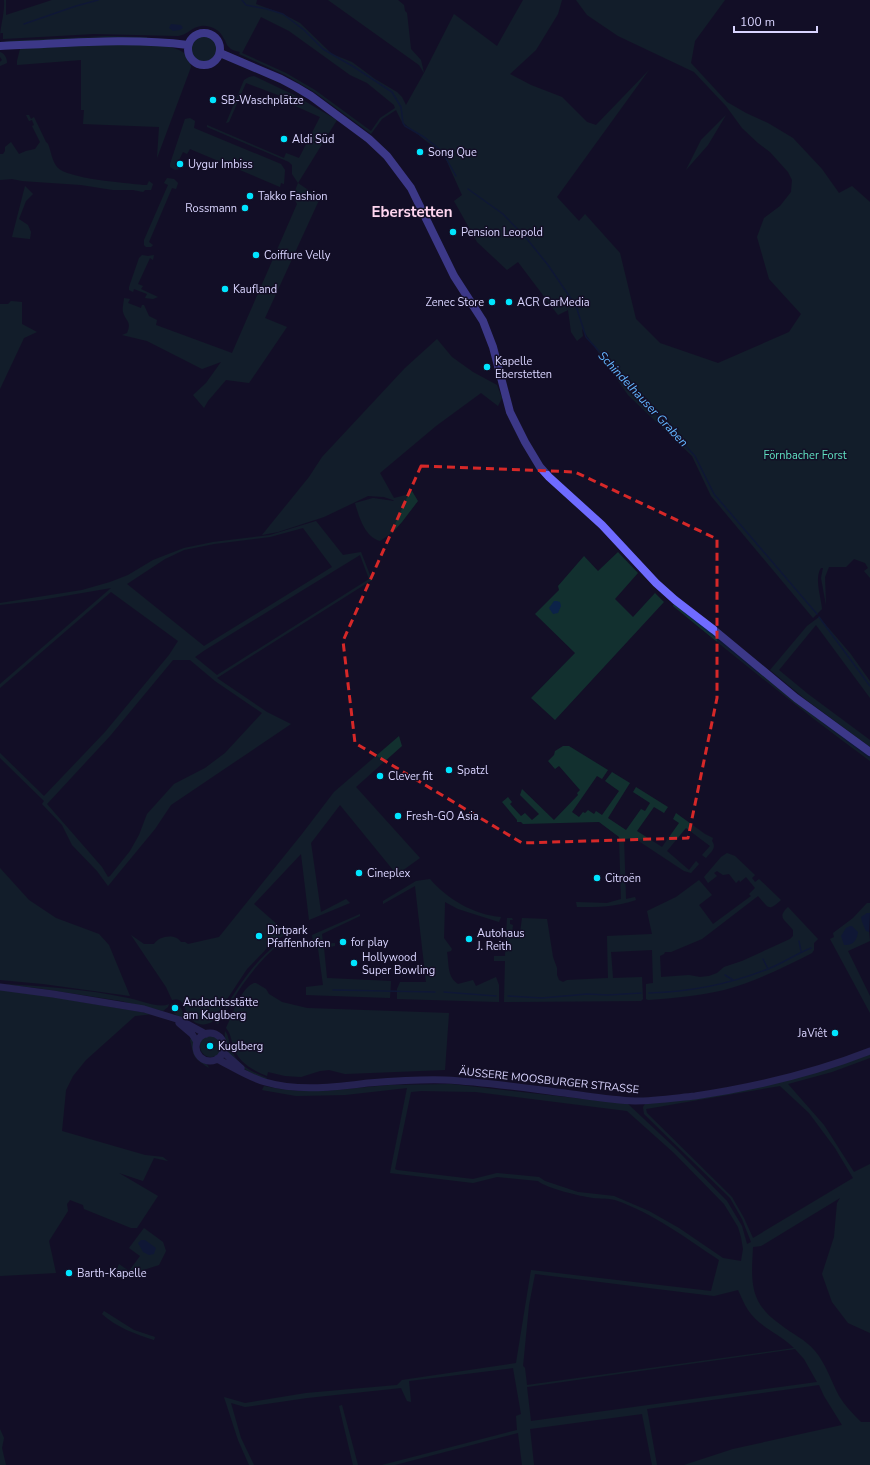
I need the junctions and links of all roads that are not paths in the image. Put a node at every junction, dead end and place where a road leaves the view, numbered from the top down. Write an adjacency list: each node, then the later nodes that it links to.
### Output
1 (0, 46): 2 (main road)
2 (188, 46): 3 (main road); 3 (main road)
3 (220, 53): 4 (main road)
4 (870, 752)
5 (0, 987): 6 (street, ÄUSSERE MOOSBURGER STRASSE)
6 (171, 1017): 7 (street, ÄUSSERE MOOSBURGER STRASSE); 8 (street, ÄUSSERE MOOSBURGER STRASSE)
7 (206, 1034): 8 (street); 10 (street, ÄUSSERE MOOSBURGER STRASSE)
8 (197, 1042): 11 (street, ÄUSSERE MOOSBURGER STRASSE)
9 (870, 1051): 12 (street, ÄUSSERE MOOSBURGER STRASSE)
10 (223, 1052): 11 (street); 12 (street, ÄUSSERE MOOSBURGER STRASSE)
11 (217, 1059): 12 (street, ÄUSSERE MOOSBURGER STRASSE)
12 (246, 1074)

